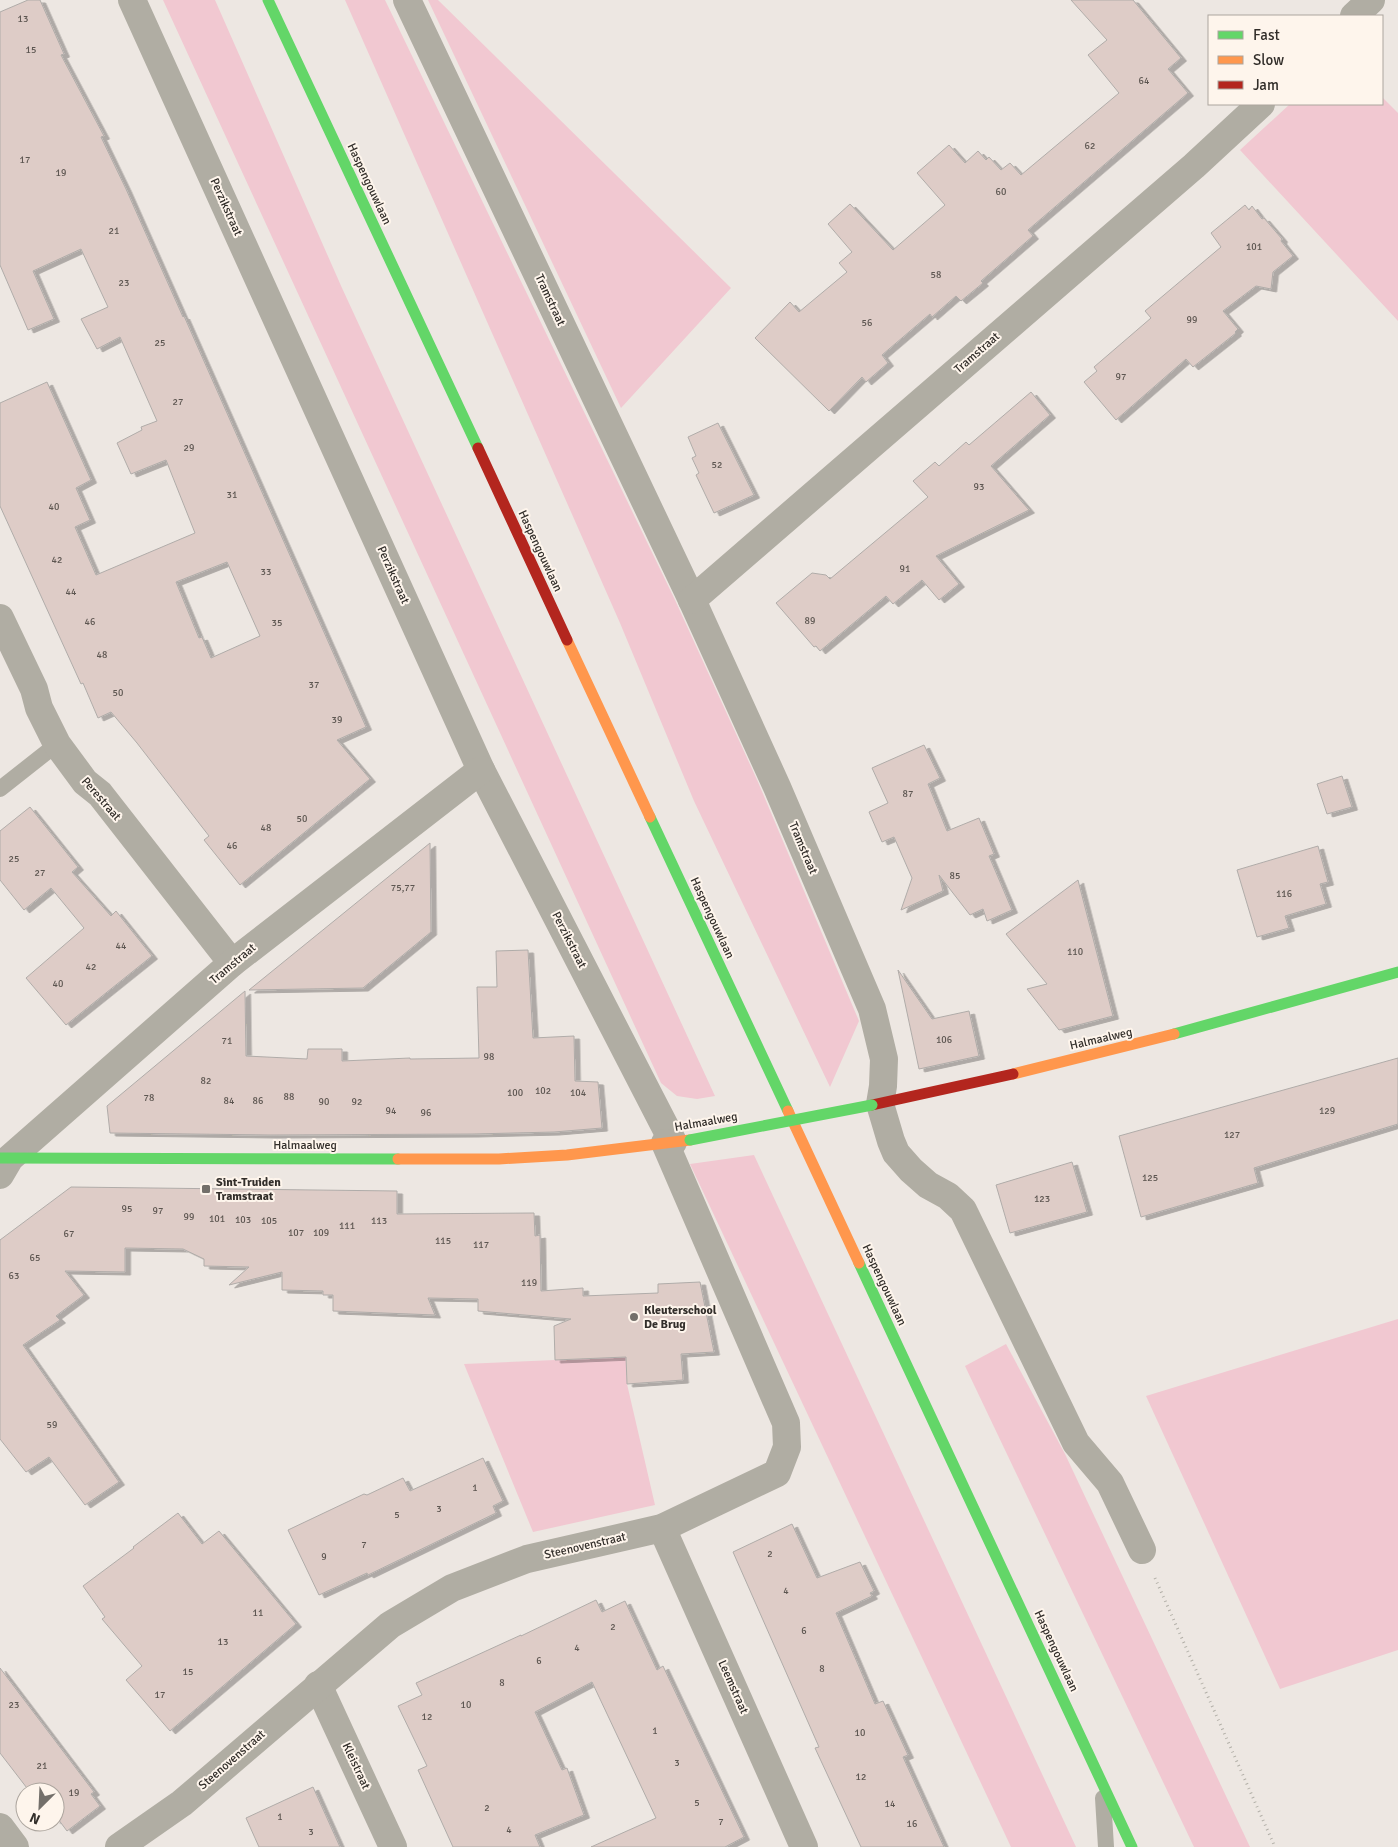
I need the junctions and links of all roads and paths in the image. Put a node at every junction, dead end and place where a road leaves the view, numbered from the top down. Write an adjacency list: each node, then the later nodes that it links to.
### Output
1 (132, 0): 10 (street, Perzikstraat)
2 (268, 0): 20 (main road, Haspengouwlaan)
3 (407, 0): 7 (street, Tramstraat)
4 (1372, 0): 5 (street)
5 (1355, 15)
6 (1260, 105): 7 (street, Tramstraat)
7 (692, 600): 14 (street, Tramstraat)
8 (0, 618): 9 (street, Perestraat)
9 (57, 744): 11 (lane); 12 (street, Perestraat)
10 (481, 770): 12 (street, Tramstraat); 15 (street, Perzikstraat)
11 (0, 789)
12 (232, 963): 16 (street, Tramstraat)
13 (1398, 972): 14 (main road, Halmaalweg)
14 (876, 1104): 15 (main road, Halmaalweg, bridge); 18 (street)
15 (676, 1142): 16 (main road, Halmaalweg); 17 (street, Steenovenstraat)
16 (3, 1164)
17 (662, 1528): 19 (street, Steenovenstraat); 25 (street, Leemstraat)
18 (1142, 1550): 28 (path)
19 (318, 1685): 23 (street, Steenovenstraat); 24 (street, Kleistraat)
20 (1101, 1781): 26 (lane); 27 (main road, Haspengouwlaan)
21 (0, 1827): 22 (street)
22 (15, 1847)
23 (119, 1847)
24 (393, 1847)
25 (804, 1847)
26 (1106, 1847)
27 (1132, 1847)
28 (1275, 1847)

